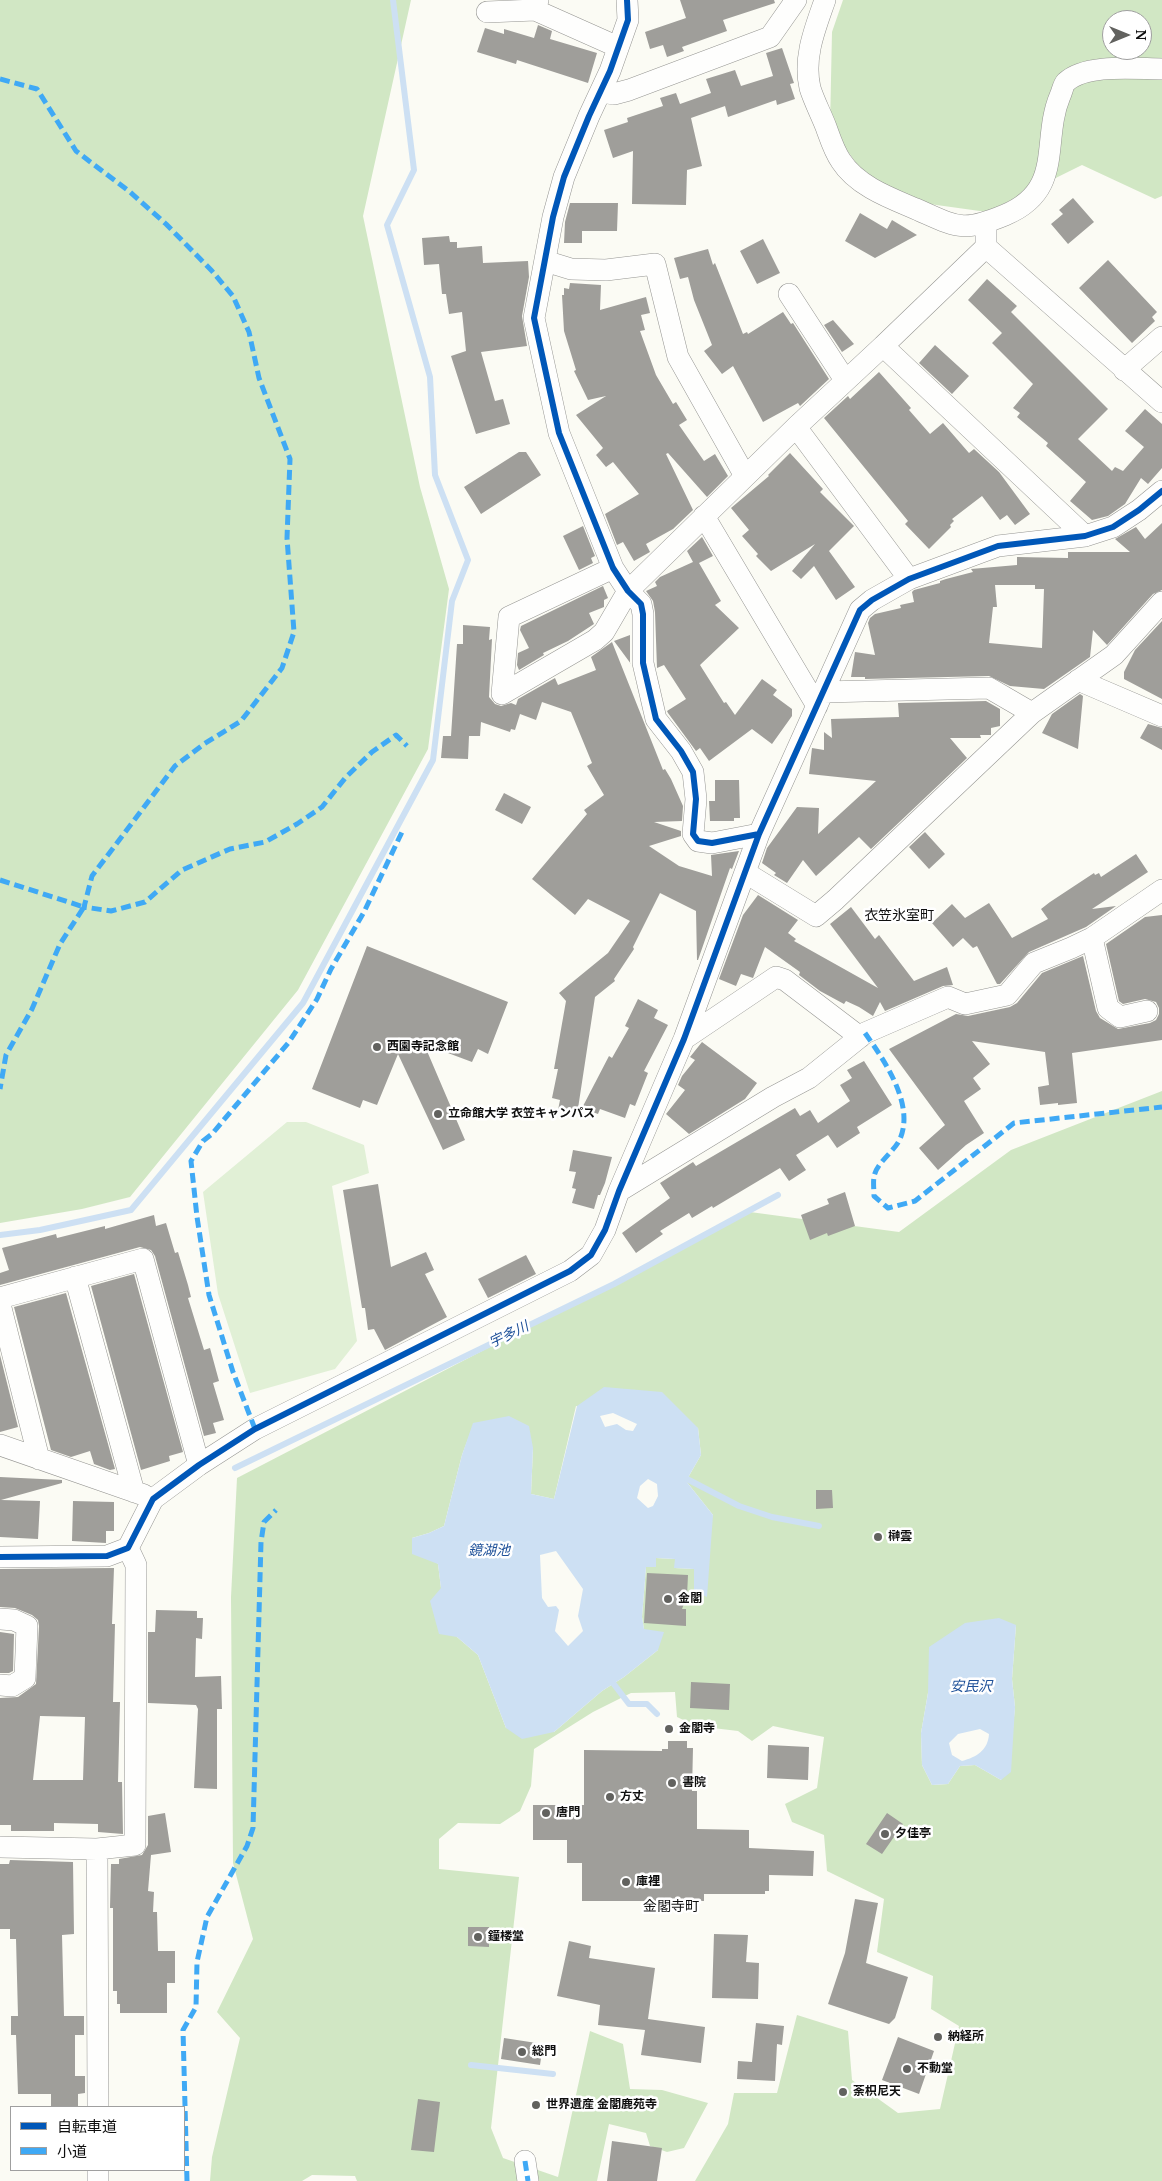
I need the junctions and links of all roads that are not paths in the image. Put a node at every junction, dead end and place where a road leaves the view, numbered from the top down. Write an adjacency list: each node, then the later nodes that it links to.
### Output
1 (627, 0): 6 (street)
2 (796, 0): 8 (street)
3 (825, 0): 9 (street)
4 (536, 5): 5 (street); 6 (street)
5 (487, 12)
6 (618, 47): 8 (street)
7 (1162, 69): 9 (street)
8 (601, 92): 11 (street)
9 (986, 223): 10 (street)
10 (986, 247): 14 (street); 15 (street)
11 (545, 261): 19 (street); 23 (street)
12 (789, 294): 16 (street)
13 (1162, 337): 15 (street)
14 (883, 346): 16 (street); 22 (street)
15 (1124, 370): 17 (street)
16 (845, 380): 18 (street)
17 (1162, 402)
18 (796, 427): 19 (street); 24 (street)
19 (745, 476): 21 (street)
20 (1162, 491): 22 (street)
21 (704, 516): 25 (street); 28 (street)
22 (1085, 536): 24 (street)
23 (613, 568): 25 (street); 25 (street)
24 (909, 579): 28 (street)
25 (628, 591): 31 (street)
26 (1162, 602): 27 (street)
27 (1078, 680): 29 (street); 30 (street)
28 (821, 699): 29 (street); 31 (street)
29 (1032, 713): 32 (street)
30 (1162, 716)
31 (759, 834): 32 (street)
32 (746, 873): 37 (street)
33 (1162, 890): 34 (street)
34 (1092, 938): 35 (street); 36 (street)
35 (1148, 1012)
36 (860, 1038): 37 (street); 38 (street)
37 (684, 1039): 38 (street)
38 (618, 1191): 44 (street)
39 (75, 1277): 40 (street); 44 (street); 45 (street)
40 (0, 1298)
41 (0, 1304): 43 (street)
42 (0, 1445): 43 (street)
43 (39, 1459): 45 (street)
44 (198, 1465): 45 (street)
45 (144, 1495): 46 (street)
46 (128, 1548): 47 (street); 51 (street)
47 (0, 1558)
48 (0, 1619): 49 (street)
49 (0, 1685)
50 (0, 1847): 51 (street)
51 (97, 1849): 52 (street)
52 (98, 2106)

